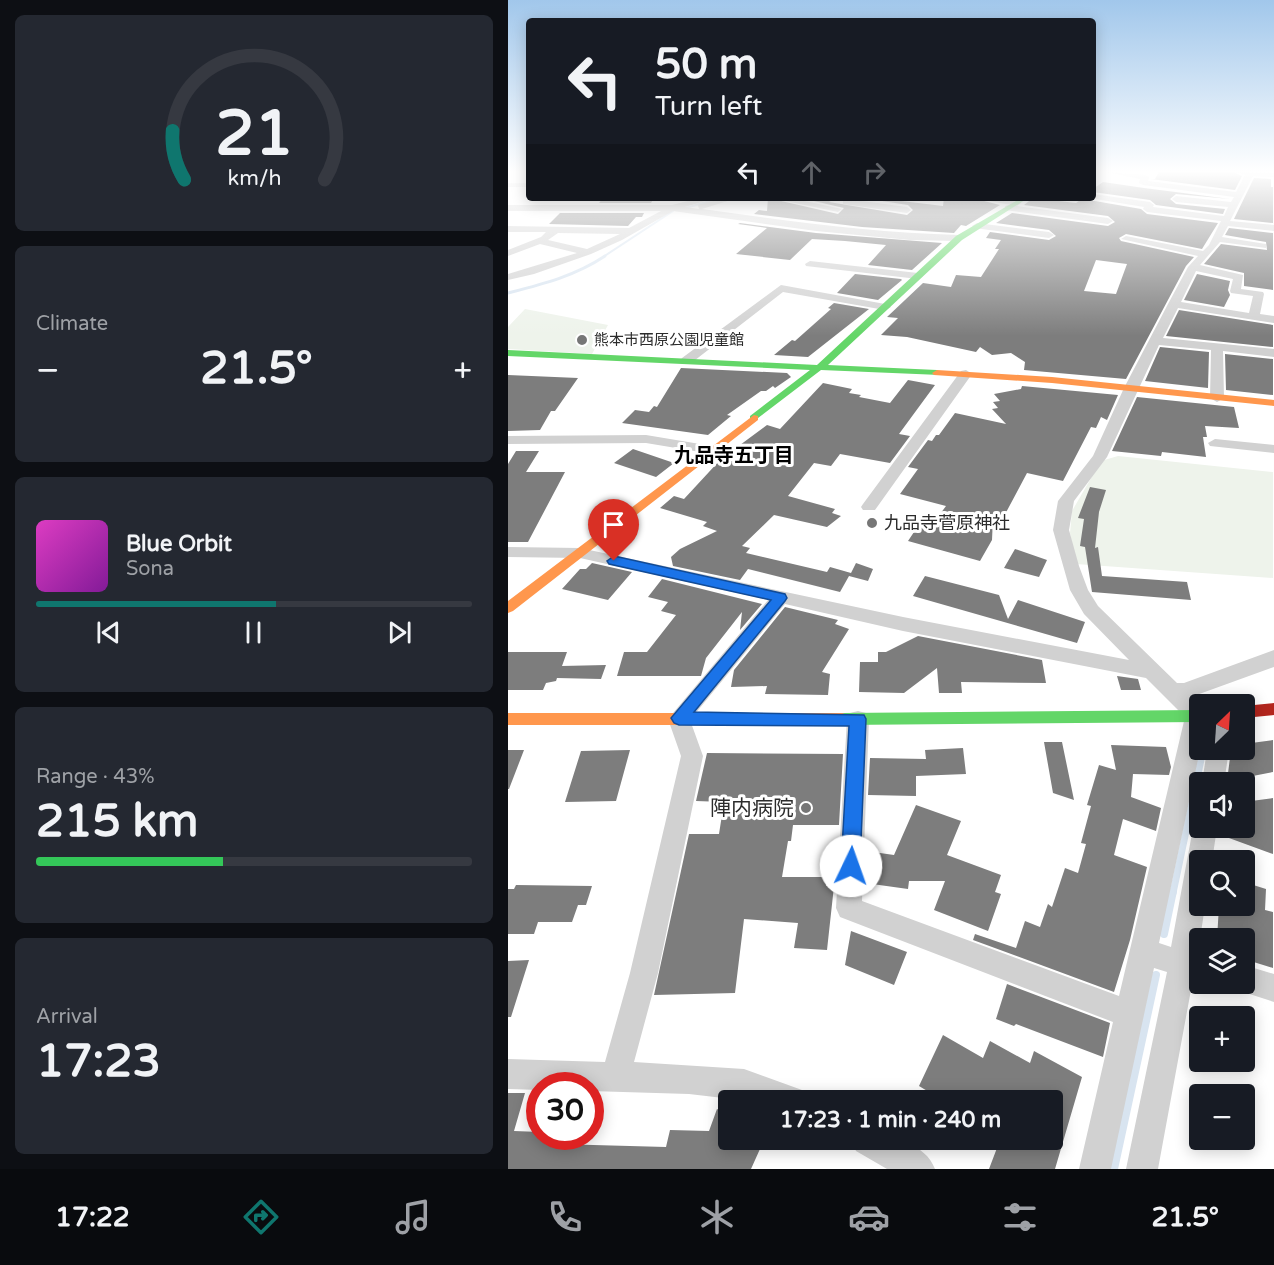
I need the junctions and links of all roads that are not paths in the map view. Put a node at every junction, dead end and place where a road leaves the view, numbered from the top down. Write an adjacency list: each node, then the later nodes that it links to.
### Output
1 (977, 226): 10 (street)
2 (548, 227): 7 (street)
3 (637, 227): 8 (street)
4 (846, 227): 10 (street)
5 (981, 227): 9 (street)
6 (1221, 227): 14 (street)
7 (554, 230): 8 (street); 13 (street)
8 (629, 231): 17 (street)
9 (1049, 235)
10 (959, 238): 22 (street)
11 (1171, 238): 14 (street)
12 (1126, 239): 14 (street)
13 (539, 242): 17 (street); 18 (street)
14 (1212, 246): 15 (street); 16 (street); 20 (street)
15 (1263, 246)
16 (1251, 251)
17 (588, 252): 21 (street)
18 (508, 253)
19 (810, 264): 22 (street)
20 (1193, 267): 23 (street); 25 (street)
21 (510, 275)
22 (918, 276): 24 (street)
23 (1174, 304): 25 (street); 27 (street)
24 (885, 307): 31 (street); 32 (street)
25 (1254, 317): 26 (street)
26 (1273, 320)
27 (1156, 341): 28 (street); 34 (street)
28 (1217, 347): 30 (street); 35 (street)
29 (508, 353): 31 (street)
30 (1273, 353)
31 (686, 361): 32 (street)
32 (821, 366): 33 (street); 40 (street)
33 (966, 374): 34 (street); 41 (street)
34 (1131, 388): 35 (street); 47 (street)
35 (1217, 398): 36 (street)
36 (1273, 403)
37 (508, 440): 40 (street)
38 (1215, 443): 39 (street)
39 (1273, 449)
40 (712, 450): 43 (street)
41 (869, 507)
42 (508, 552): 43 (street)
43 (580, 553): 44 (street); 45 (street)
44 (780, 598): 47 (street); 53 (street)
45 (508, 608)
46 (1273, 657): 48 (street)
47 (1150, 671): 48 (street)
48 (1170, 691): 49 (street)
49 (1189, 709)
50 (1273, 709): 51 (street)
51 (1255, 711)
52 (1189, 717): 55 (street)
53 (679, 718): 54 (street); 55 (street); 66 (street)
54 (508, 719)
55 (858, 719): 64 (street)
56 (1189, 755): 59 (street)
57 (1204, 838): 58 (street)
58 (1195, 928)
59 (1143, 951): 60 (street); 64 (street)
60 (1189, 964)
61 (1189, 973): 71 (street)
62 (1255, 982): 63 (street)
63 (1273, 988)
64 (1129, 1014): 70 (street)
65 (508, 1074): 66 (street)
66 (614, 1078): 67 (street)
67 (761, 1090)
68 (885, 1150): 69 (street)
69 (919, 1169)
70 (1095, 1169)
71 (1142, 1169)

